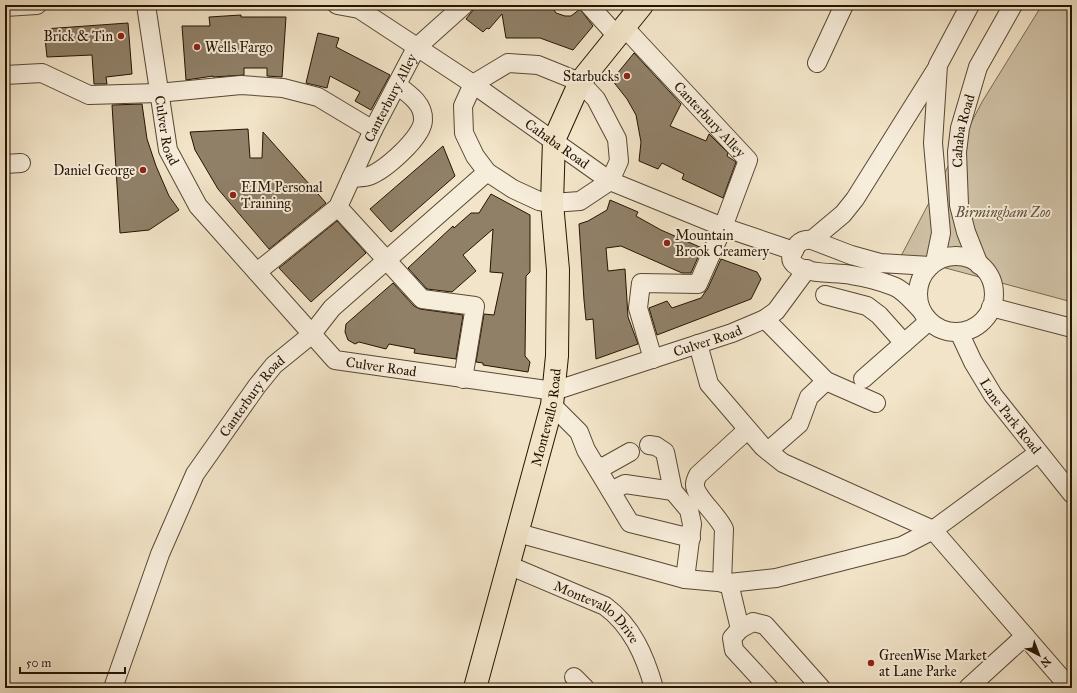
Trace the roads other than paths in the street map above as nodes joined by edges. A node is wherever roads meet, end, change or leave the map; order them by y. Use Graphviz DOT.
graph roads {
  1 [pos="36,5"];
  2 [pos="146,5"];
  3 [pos="337,5"];
  4 [pos="464,5"];
  5 [pos="589,5"];
  6 [pos="642,5"];
  7 [pos="844,5"];
  8 [pos="970,5"];
  9 [pos="1013,5"];
  10 [pos="5,7"];
  11 [pos="360,7"];
  12 [pos="620,31"];
  13 [pos="416,48"];
  14 [pos="817,63"];
  15 [pos="938,65"];
  16 [pos="5,75"];
  17 [pos="580,82"];
  18 [pos="473,84"];
  19 [pos="397,85"];
  20 [pos="158,93"];
  21 [pos="373,130"];
  22 [pos="554,140"];
  23 [pos="487,172"];
  24 [pos="351,178"];
  25 [pos="610,181"];
  26 [pos="552,203"];
  27 [pos="338,206"];
  28 [pos="723,227"];
  29 [pos="812,240"];
  30 [pos="794,251"];
  31 [pos="387,260"];
  32 [pos="933,264"];
  33 [pos="979,265"];
  34 [pos="807,269"];
  35 [pos="257,272"];
  36 [pos="825,295"];
  37 [pos="991,307"];
  38 [pos="925,316"];
  39 [pos="765,319"];
  40 [pos="1072,328"];
  41 [pos="959,332"];
  42 [pos="311,335"];
  43 [pos="904,343"];
  44 [pos="698,344"];
  45 [pos="653,359"];
  46 [pos="463,379"];
  47 [pos="863,379"];
  48 [pos="826,381"];
  49 [pos="553,398"];
  50 [pos="876,403"];
  51 [pos="747,430"];
  52 [pos="649,445"];
  53 [pos="630,452"];
  54 [pos="768,452"];
  55 [pos="1038,453"];
  56 [pos="597,468"];
  57 [pos="611,491"];
  58 [pos="673,491"];
  59 [pos="1072,494"];
  60 [pos="932,530"];
  61 [pos="518,533"];
  62 [pos="691,538"];
  63 [pos="508,565"];
  64 [pos="685,579"];
  65 [pos="726,583"];
  66 [pos="740,629"];
  67 [pos="1025,636"];
  68 [pos="113,688"];
  69 [pos="475,688"];
  70 [pos="654,688"];
  71 [pos="769,688"];
  72 [pos="821,688"];
  73 [pos="968,688"];
  74 [pos="1070,688"];
  1 -- 10 [label="street"];
  2 -- 20 [label="street, Culver Road"];
  3 -- 11 [label="street, Cahaba Road"];
  4 -- 13 [label="street, Canterbury Alley"];
  5 -- 12 [label="street, Canterbury Alley"];
  6 -- 12 [label="main road"];
  7 -- 14 [label="street"];
  8 -- 15 [label="street, Cahaba Road"];
  9 -- 33 [label="street, Cahaba Road"];
  11 -- 13 [label="street, Cahaba Road"];
  12 -- 17 [label="main road"];
  12 -- 28 [label="street, Canterbury Alley"];
  13 -- 18 [label="street, Cahaba Road"];
  13 -- 19 [label="street, Canterbury Alley"];
  15 -- 29 [label="street, Cahaba Road"];
  15 -- 32 [label="street, Cahaba Road"];
  16 -- 20 [label="street"];
  17 -- 18 [label="street"];
  17 -- 22 [label="main road"];
  17 -- 25 [label="street"];
  18 -- 22 [label="street, Cahaba Road"];
  18 -- 23 [label="street"];
  19 -- 21 [label="street, Canterbury Alley"];
  19 -- 24 [label="street"];
  20 -- 21 [label="street"];
  20 -- 35 [label="street, Culver Road"];
  21 -- 24 [label="street, Canterbury Alley"];
  22 -- 25 [label="street, Cahaba Road"];
  22 -- 26 [label="main road, Montevallo Road"];
  23 -- 26 [label="street"];
  23 -- 31 [label="street, Canterbury Road"];
  24 -- 27 [label="street, Canterbury Alley"];
  25 -- 26 [label="street"];
  25 -- 28 [label="street, Cahaba Road"];
  26 -- 49 [label="main road, Montevallo Road"];
  27 -- 31 [label="street"];
  27 -- 35 [label="street"];
  28 -- 30 [label="street, Cahaba Road"];
  28 -- 45 [label="street"];
  29 -- 30 [label="street, Cahaba Road"];
  29 -- 32 [label="street, Cahaba Road"];
  30 -- 34 [label="street"];
  31 -- 42 [label="street, Canterbury Road"];
  31 -- 46 [label="street"];
  32 -- 33 [label="street, Cahaba Road"];
  32 -- 38 [label="street, Cahaba Road"];
  33 -- 37 [label="street, Cahaba Road"];
  34 -- 38 [label="street"];
  34 -- 39 [label="street, Culver Road"];
  35 -- 42 [label="street, Culver Road"];
  36 -- 43 [label="street"];
  37 -- 40 [label="street"];
  37 -- 41 [label="street"];
  38 -- 41 [label="street"];
  38 -- 43 [label="street"];
  39 -- 44 [label="street, Culver Road"];
  39 -- 48 [label="street"];
  41 -- 55 [label="street, Lane Park Road"];
  42 -- 46 [label="street, Culver Road"];
  42 -- 68 [label="street, Canterbury Road"];
  43 -- 47 [label="street"];
  44 -- 45 [label="street, Culver Road"];
  44 -- 51 [label="street"];
  45 -- 49 [label="street, Culver Road"];
  46 -- 49 [label="street, Culver Road"];
  48 -- 50 [label="street"];
  48 -- 54 [label="street"];
  49 -- 56 [label="street"];
  49 -- 61 [label="main road, Montevallo Road"];
  51 -- 54 [label="street"];
  51 -- 65 [label="street"];
  52 -- 58 [label="street"];
  53 -- 56 [label="street"];
  54 -- 60 [label="street"];
  55 -- 59 [label="street, Lane Park Road"];
  55 -- 60 [label="street"];
  56 -- 57 [label="street"];
  57 -- 58 [label="street"];
  57 -- 62 [label="street"];
  58 -- 62 [label="street"];
  60 -- 65 [label="street"];
  60 -- 67 [label="street"];
  61 -- 63 [label="main road, Montevallo Road"];
  61 -- 64 [label="street"];
  62 -- 64 [label="street"];
  63 -- 69 [label="main road, Montevallo Road"];
  63 -- 70 [label="street, Montevallo Drive"];
  64 -- 65 [label="street"];
  65 -- 66 [label="street"];
  66 -- 71 [label="street"];
  66 -- 72 [label="street"];
  67 -- 73 [label="street"];
  67 -- 74 [label="street"];
}
